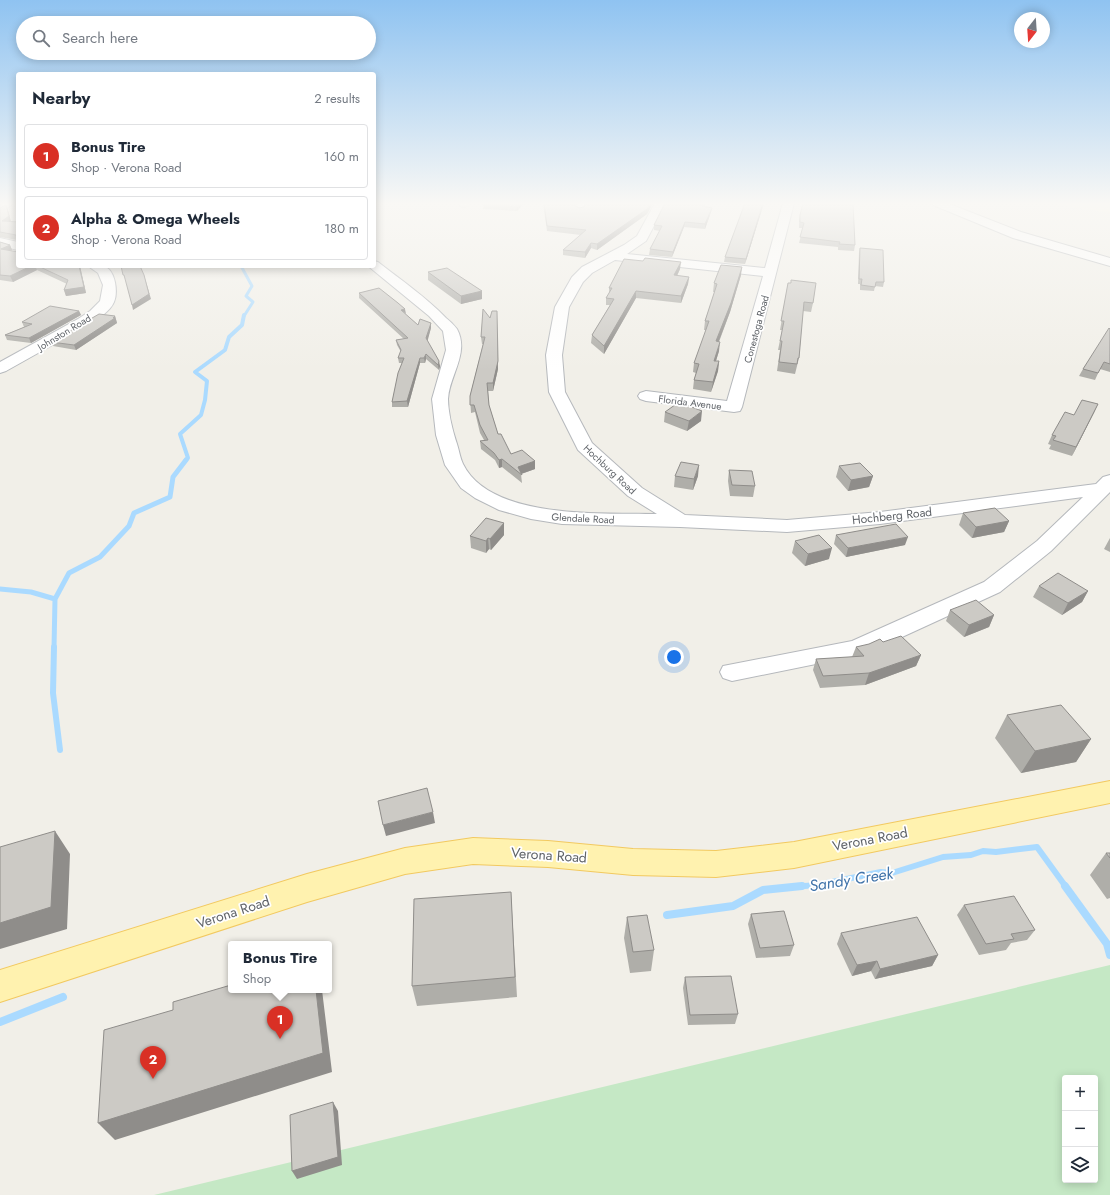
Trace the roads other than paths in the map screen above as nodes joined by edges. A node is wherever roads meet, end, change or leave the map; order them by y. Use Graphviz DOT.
graph roads {
  1 [pos="609,259"];
  2 [pos="641,259"];
  3 [pos="774,259"];
  4 [pos="1099,259"];
  5 [pos="1110,262"];
  6 [pos="98,268"];
  7 [pos="376,268"];
  8 [pos="771,272"];
  9 [pos="0,368"];
  10 [pos="646,396"];
  11 [pos="734,407"];
  12 [pos="1106,485"];
  13 [pos="680,521"];
  14 [pos="732,672"];
  15 [pos="1110,792"];
  16 [pos="0,986"];
  1 -- 13 [label="street, Hochburg Road"];
  2 -- 8 [label="street"];
  3 -- 8 [label="street, Conestoga Road"];
  4 -- 5 [label="street"];
  6 -- 9 [label="street, Johnston Road"];
  7 -- 13 [label="street, Glendale Road"];
  8 -- 11 [label="street, Conestoga Road"];
  10 -- 11 [label="street, Florida Avenue"];
  12 -- 13 [label="street, Hochberg Road"];
  12 -- 14 [label="street, Hochberg Road"];
  15 -- 16 [label="main road, Verona Road"];
}
